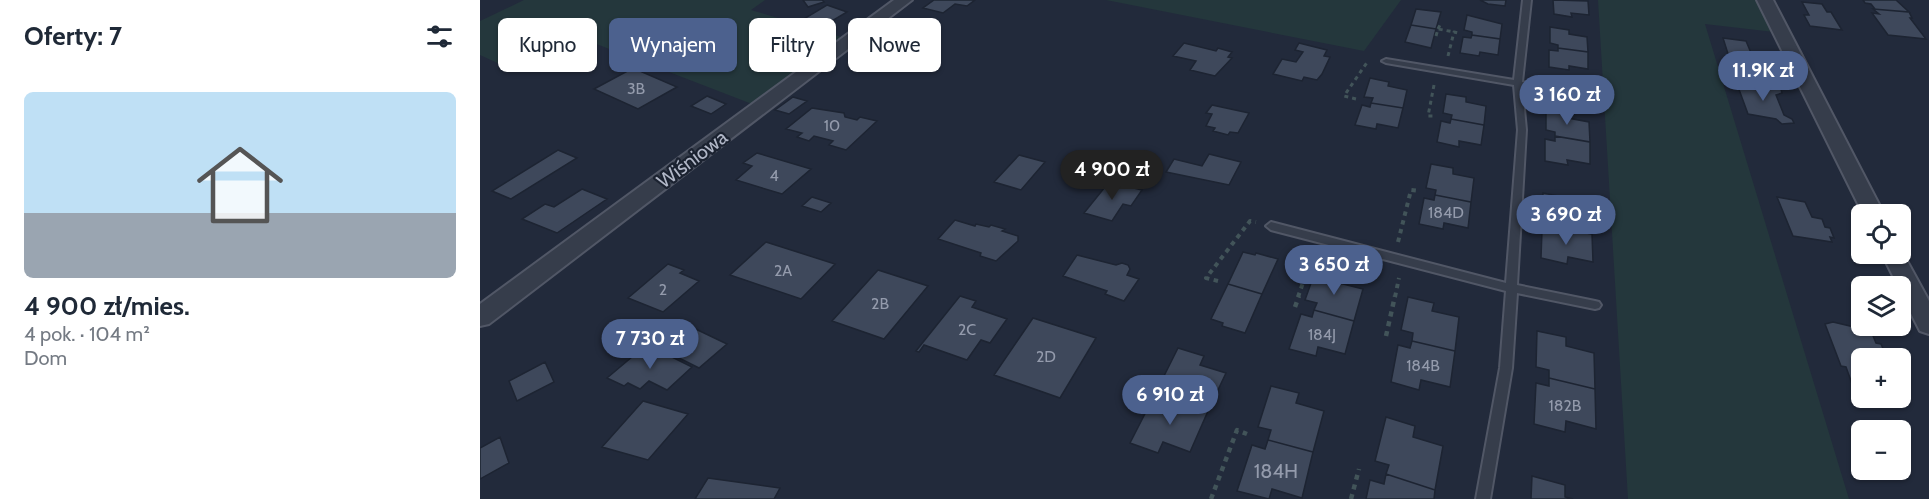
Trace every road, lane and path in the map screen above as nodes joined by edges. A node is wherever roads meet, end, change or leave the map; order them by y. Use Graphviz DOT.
graph roads {
  1 [pos="904,0"];
  2 [pos="1527,0"];
  3 [pos="1765,0"];
  4 [pos="1441,23"];
  5 [pos="1438,29"];
  6 [pos="1436,36"];
  7 [pos="1386,61"];
  8 [pos="1440,71"];
  9 [pos="1518,84"];
  10 [pos="1596,97"];
  11 [pos="1356,99"];
  12 [pos="1435,116"];
  13 [pos="1419,191"];
  14 [pos="1869,204"];
  15 [pos="1271,226"];
  16 [pos="1319,238"];
  17 [pos="1399,258"];
  18 [pos="1898,264"];
  19 [pos="1218,281"];
  20 [pos="1511,288"];
  21 [pos="1595,305"];
  22 [pos="1295,307"];
  23 [pos="480,317"];
  24 [pos="1929,324"];
  25 [pos="1386,336"];
  26 [pos="1247,434"];
  27 [pos="1359,468"];
  28 [pos="1211,499"];
  29 [pos="1351,499"];
  30 [pos="1483,499"];
  1 -- 23 [label="street, Wiśniowa"];
  2 -- 9 [label="lane"];
  3 -- 14 [label="street"];
  4 -- 5 [label="path"];
  5 -- 6 [label="path"];
  5 -- 8 [label="path"];
  7 -- 8 [label="lane"];
  7 -- 11 [label="path"];
  8 -- 9 [label="lane"];
  8 -- 12 [label="path"];
  9 -- 10 [label="lane"];
  9 -- 20 [label="lane"];
  13 -- 17 [label="path"];
  15 -- 16 [label="lane"];
  15 -- 19 [label="path"];
  16 -- 17 [label="lane"];
  16 -- 22 [label="path"];
  17 -- 20 [label="lane"];
  17 -- 25 [label="path"];
  18 -- 24 [label="street"];
  20 -- 21 [label="lane"];
  20 -- 30 [label="lane"];
  26 -- 28 [label="path"];
  27 -- 29 [label="path"];
}
